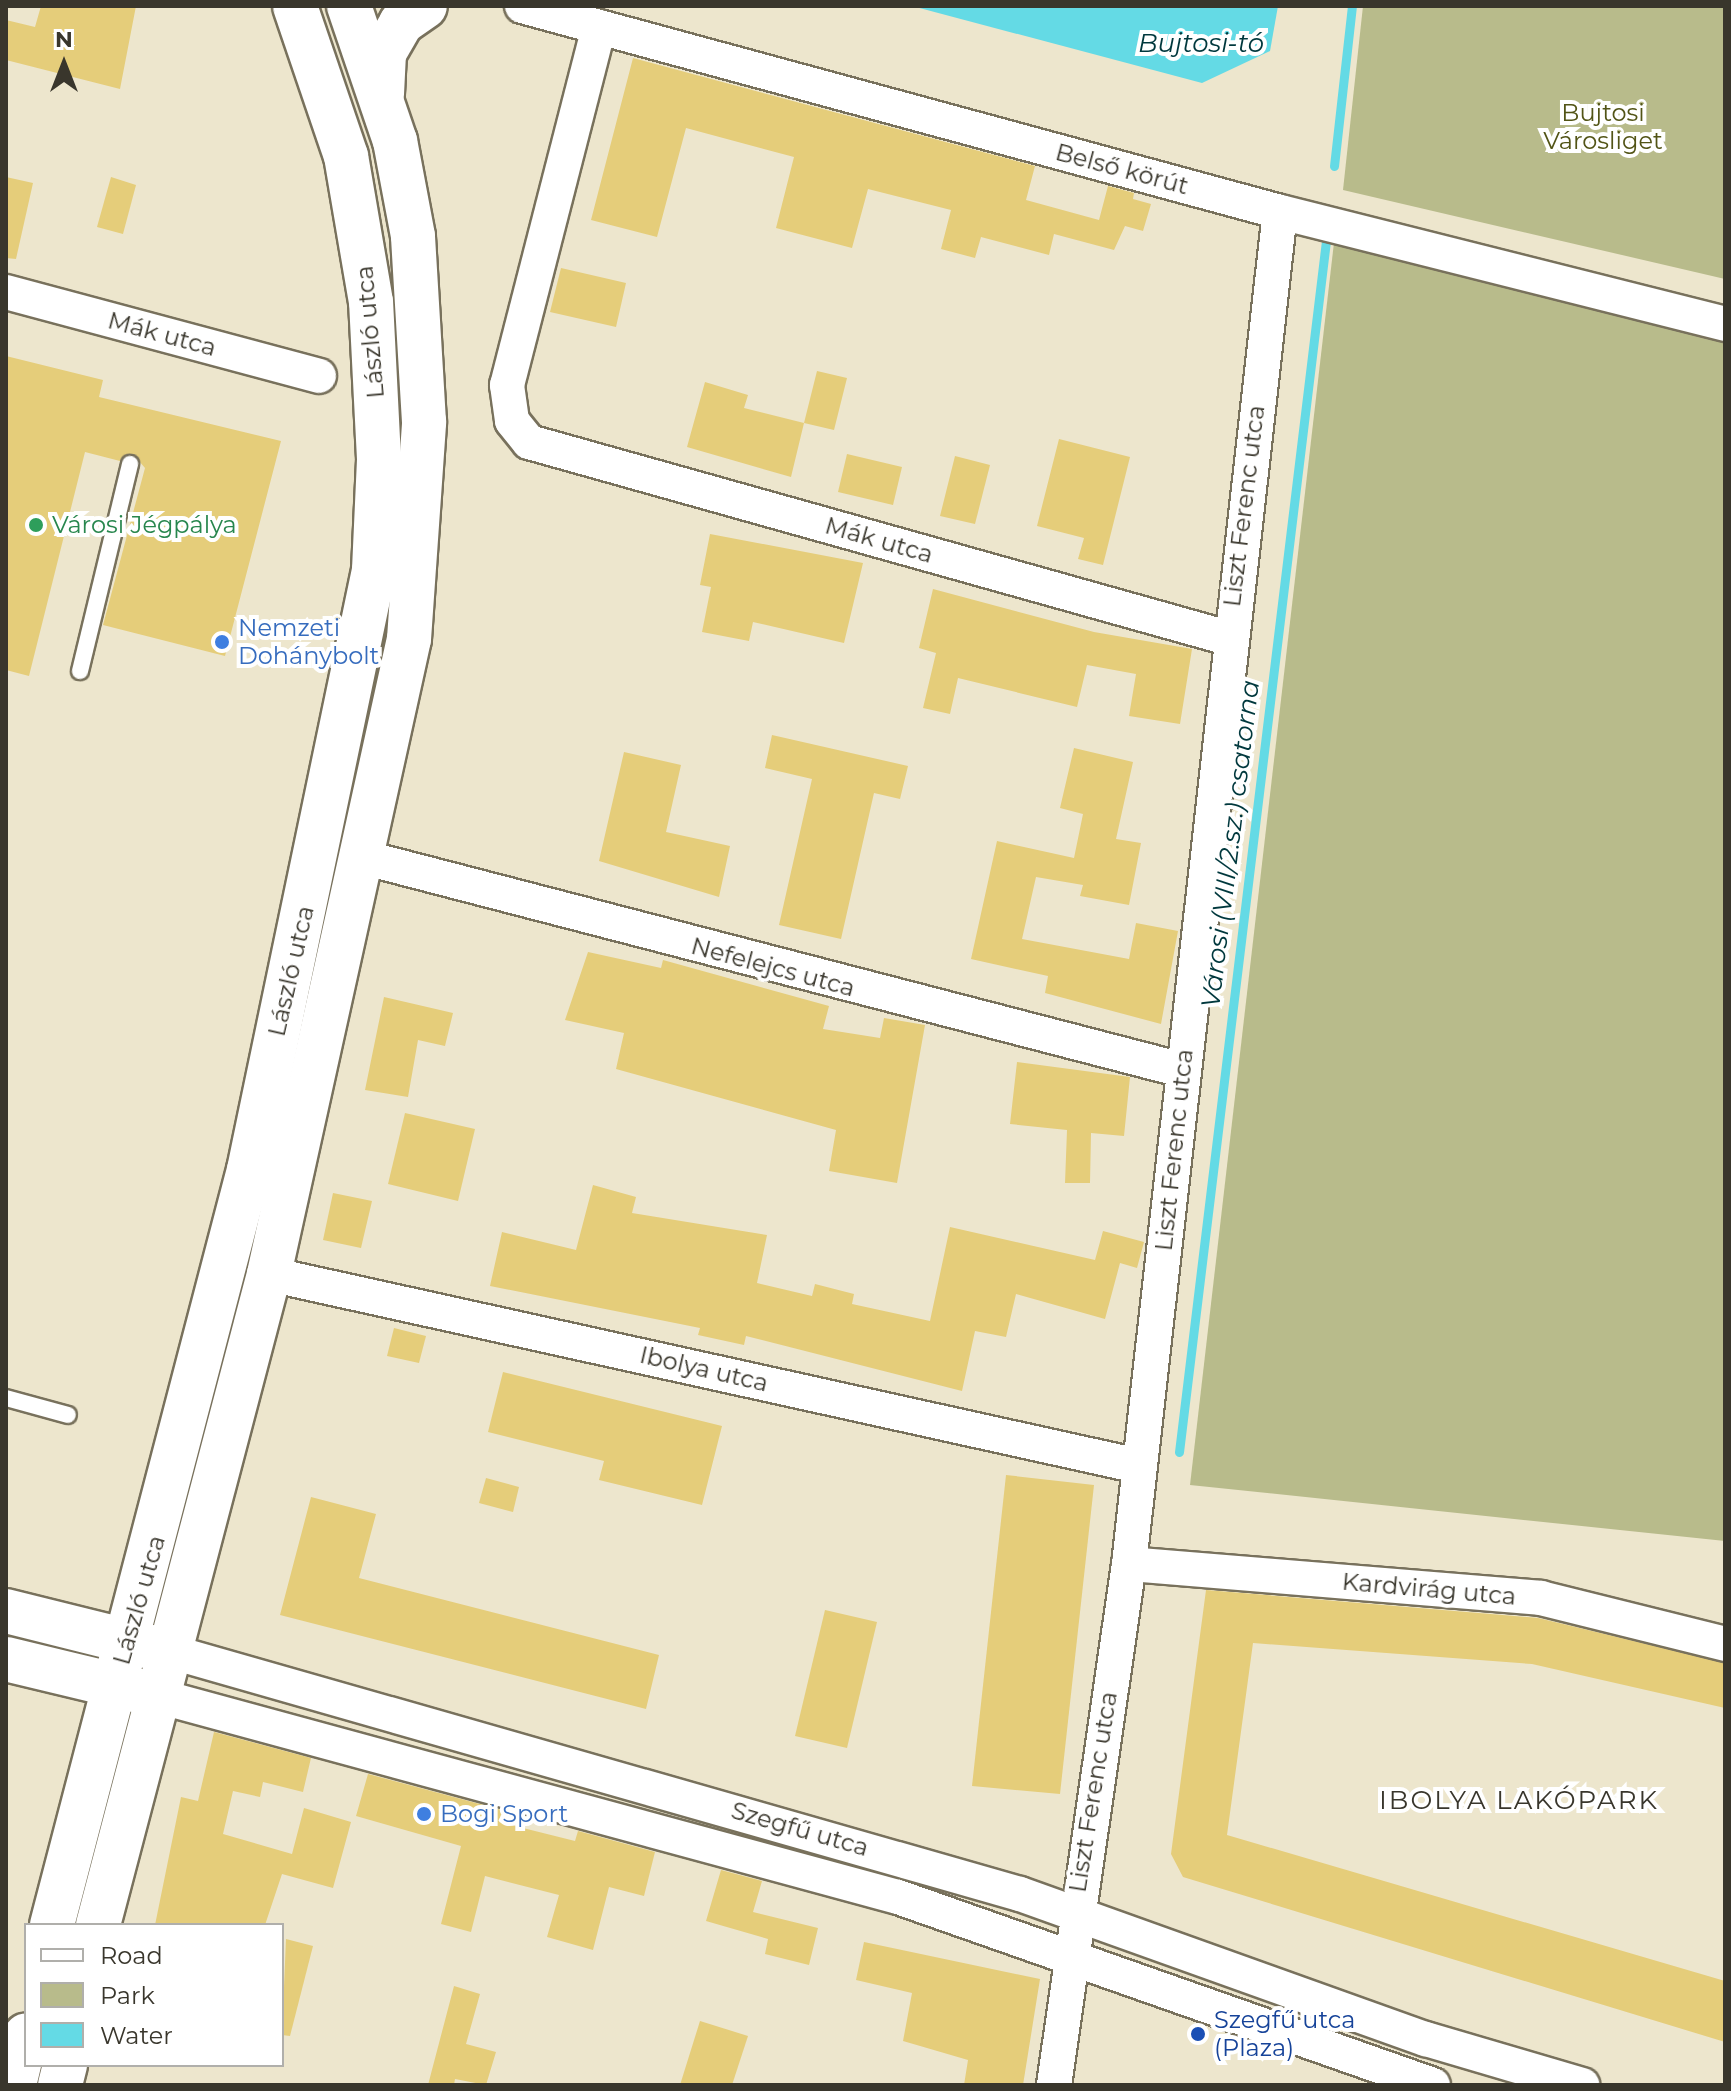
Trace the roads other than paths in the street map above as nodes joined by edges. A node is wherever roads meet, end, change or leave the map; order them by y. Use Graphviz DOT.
graph roads {
  1 [pos="295,6"];
  2 [pos="349,6"];
  3 [pos="425,6"];
  4 [pos="522,6"];
  5 [pos="599,27"];
  6 [pos="382,96"];
  7 [pos="1280,212"];
  8 [pos="6,292"];
  9 [pos="1725,324"];
  10 [pos="319,376"];
  11 [pos="130,464"];
  12 [pos="1228,638"];
  13 [pos="80,671"];
  14 [pos="366,858"];
  15 [pos="1182,1070"];
  16 [pos="269,1274"];
  17 [pos="6,1398"];
  18 [pos="68,1415"];
  19 [pos="1139,1466"];
  20 [pos="1129,1564"];
  21 [pos="6,1611"];
  22 [pos="128,1642"];
  23 [pos="1725,1644"];
  24 [pos="172,1652"];
  25 [pos="6,1659"];
  26 [pos="114,1687"];
  27 [pos="158,1696"];
  28 [pos="1074,1911"];
  29 [pos="53,1923"];
  30 [pos="99,1923"];
  31 [pos="1071,1955"];
  32 [pos="24,2043"];
  33 [pos="14,2085"];
  34 [pos="1054,2085"];
  35 [pos="1433,2085"];
  36 [pos="1582,2085"];
  1 -- 22 [label="main road, László utca"];
  2 -- 6 [label="main road, László utca"];
  3 -- 6 [label="main road"];
  4 -- 5 [label="street, Belső körút"];
  5 -- 7 [label="street, Belső körút"];
  5 -- 12 [label="street, Mák utca"];
  6 -- 14 [label="main road, László utca"];
  7 -- 9 [label="street, Belső körút"];
  7 -- 12 [label="street, Liszt Ferenc utca"];
  8 -- 10 [label="street, Mák utca"];
  11 -- 13 [label="lane"];
  12 -- 15 [label="street, Liszt Ferenc utca"];
  14 -- 15 [label="street, Nefelejcs utca"];
  14 -- 16 [label="main road, László utca"];
  15 -- 19 [label="street, Liszt Ferenc utca"];
  16 -- 19 [label="street, Ibolya utca"];
  16 -- 24 [label="main road, László utca"];
  17 -- 18 [label="lane"];
  19 -- 20 [label="street, Liszt Ferenc utca"];
  20 -- 23 [label="street, Kardvirág utca"];
  20 -- 28 [label="street, Liszt Ferenc utca"];
  21 -- 22 [label="main road, Szegfű utca"];
  22 -- 24 [label="main road, Szegfű utca"];
  22 -- 26 [label="main road, László utca"];
  24 -- 27 [label="main road, László utca"];
  24 -- 28 [label="street, Szegfű utca"];
  25 -- 26 [label="main road, Szegfű utca"];
  26 -- 27 [label="main road, Szegfű utca"];
  26 -- 29 [label="main road, László utca"];
  27 -- 30 [label="main road, László utca"];
  27 -- 31 [label="street, Szegfű utca"];
  28 -- 31 [label="street, Liszt Ferenc utca"];
  28 -- 36 [label="street, Szegfű utca"];
  31 -- 34 [label="street, Liszt Ferenc utca"];
  31 -- 35 [label="street, Szegfű utca"];
  32 -- 33 [label="main road"];
}
